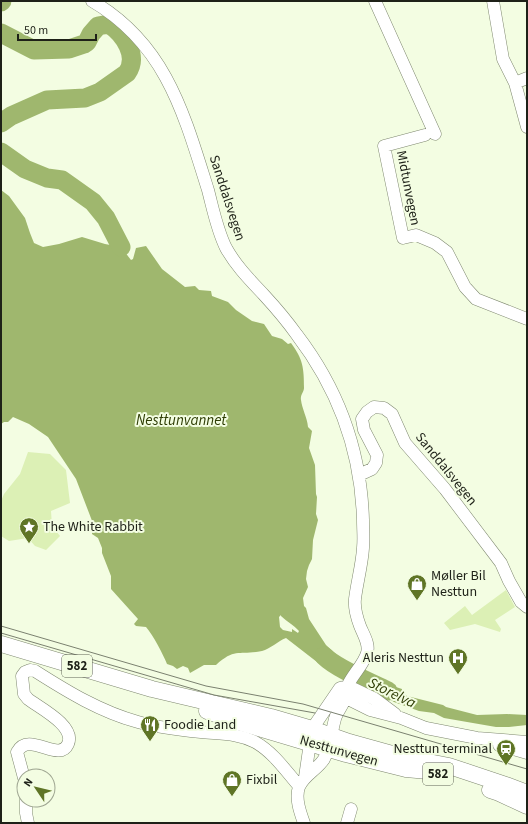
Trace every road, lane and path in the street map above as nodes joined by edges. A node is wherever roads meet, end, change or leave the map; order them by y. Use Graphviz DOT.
graph roads {
  1 [pos="92,1"];
  2 [pos="375,1"];
  3 [pos="493,1"];
  4 [pos="527,78"];
  5 [pos="515,83"];
  6 [pos="527,127"];
  7 [pos="527,319"];
  8 [pos="360,474"];
  9 [pos="527,607"];
  10 [pos="1,644"];
  11 [pos="348,689"];
  12 [pos="311,736"];
  13 [pos="477,738"];
  14 [pos="331,742"];
  15 [pos="527,742"];
  16 [pos="527,753"];
  17 [pos="21,768"];
  18 [pos="302,782"];
  19 [pos="527,793"];
  20 [pos="527,806"];
  21 [pos="26,808"];
  22 [pos="350,810"];
  23 [pos="28,823"];
  24 [pos="304,823"];
  25 [pos="347,823"];
  1 -- 8 [label="street, Sanddalsvegen"];
  2 -- 7 [label="street, Midtunvegen"];
  3 -- 5 [label="street"];
  4 -- 5 [label="street"];
  5 -- 6 [label="street"];
  8 -- 9 [label="street, Sanddalsvegen"];
  8 -- 11 [label="street, Sanddalsvegen"];
  10 -- 12 [label="main road, Nesttunvegen / 582"];
  11 -- 12 [label="street, Sanddalsvegen"];
  11 -- 13 [label="street"];
  11 -- 14 [label="street, Sanddalsvegen"];
  12 -- 14 [label="main road, Nesttunvegen / 582"];
  12 -- 18 [label="street"];
  13 -- 15 [label="street"];
  13 -- 16 [label="street"];
  14 -- 18 [label="street, Sanddalsvegen"];
  14 -- 19 [label="main road, Nesttunvegen / 582"];
  14 -- 20 [label="main road, Nesttunvegen / 582"];
  17 -- 18 [label="street"];
  18 -- 24 [label="street"];
  21 -- 23 [label="street"];
  22 -- 25 [label="street"];
}
